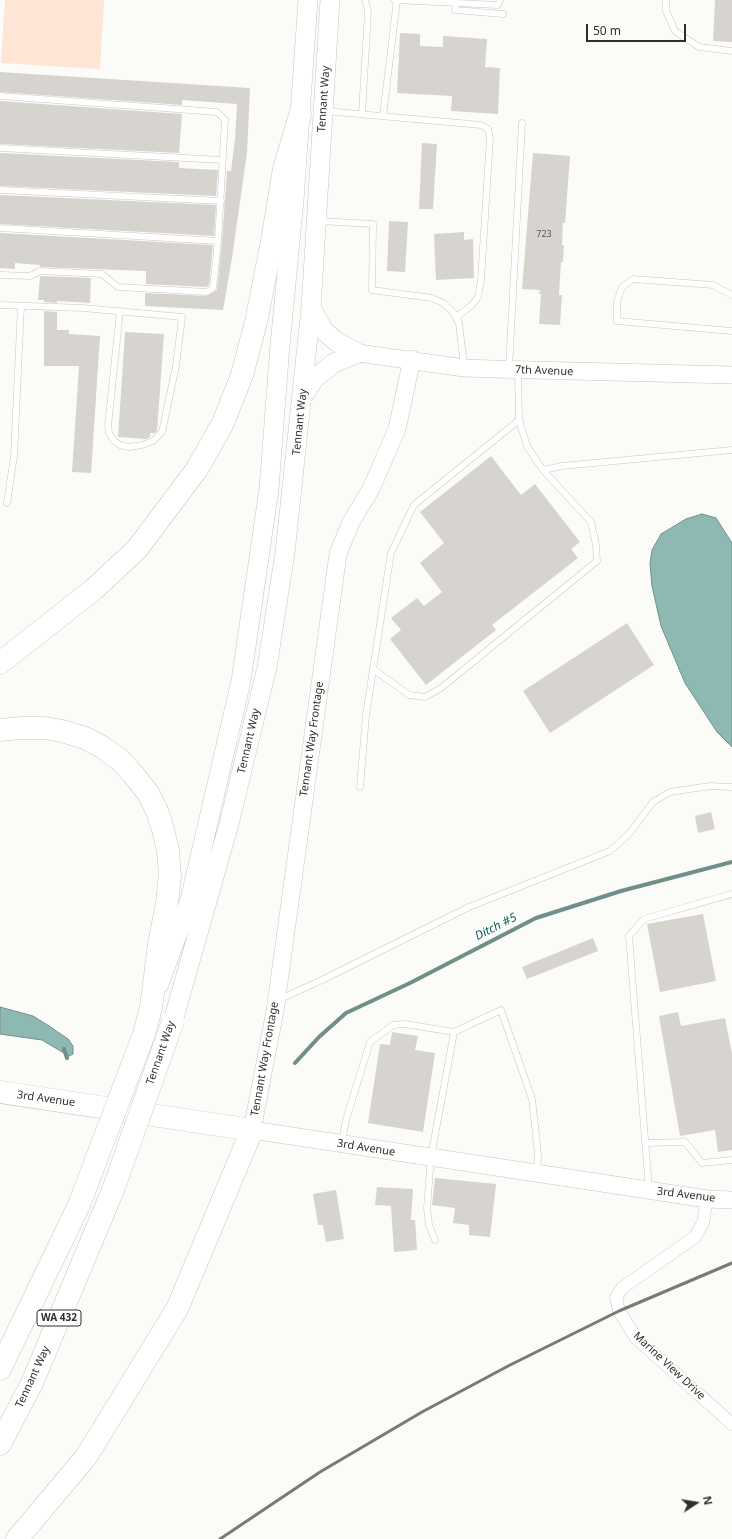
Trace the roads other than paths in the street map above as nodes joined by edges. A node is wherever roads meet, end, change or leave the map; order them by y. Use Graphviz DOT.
graph roads {
  1 [pos="308,0"];
  2 [pos="330,0"];
  3 [pos="365,0"];
  4 [pos="396,0"];
  5 [pos="500,0"];
  6 [pos="666,0"];
  7 [pos="456,2"];
  8 [pos="503,14"];
  9 [pos="732,51"];
  10 [pos="0,96"];
  11 [pos="323,111"];
  12 [pos="362,114"];
  13 [pos="300,115"];
  14 [pos="383,116"];
  15 [pos="522,123"];
  16 [pos="0,148"];
  17 [pos="222,160"];
  18 [pos="0,190"];
  19 [pos="220,201"];
  20 [pos="317,221"];
  21 [pos="0,228"];
  22 [pos="218,241"];
  23 [pos="0,275"];
  24 [pos="732,295"];
  25 [pos="0,305"];
  26 [pos="21,306"];
  27 [pos="311,308"];
  28 [pos="120,311"];
  29 [pos="456,317"];
  30 [pos="732,331"];
  31 [pos="358,353"];
  32 [pos="412,359"];
  33 [pos="464,368"];
  34 [pos="514,370"];
  35 [pos="732,376"];
  36 [pos="303,396"];
  37 [pos="519,420"];
  38 [pos="732,450"];
  39 [pos="543,470"];
  40 [pos="7,503"];
  41 [pos="0,663"];
  42 [pos="373,668"];
  43 [pos="0,730"];
  44 [pos="360,787"];
  45 [pos="732,787"];
  46 [pos="732,894"];
  47 [pos="276,1001"];
  48 [pos="151,1008"];
  49 [pos="173,1021"];
  50 [pos="454,1032"];
  51 [pos="0,1092"];
  52 [pos="252,1130"];
  53 [pos="645,1143"];
  54 [pos="342,1144"];
  55 [pos="430,1157"];
  56 [pos="732,1160"];
  57 [pos="537,1173"];
  58 [pos="649,1190"];
  59 [pos="707,1199"];
  60 [pos="732,1200"];
  61 [pos="435,1240"];
  62 [pos="0,1369"];
  63 [pos="732,1424"];
  64 [pos="0,1444"];
  65 [pos="17,1539"];
  1 -- 13 [label="main road, Tennant Way"];
  2 -- 11 [label="main road, Tennant Way"];
  3 -- 12 [label="lane"];
  4 -- 7 [label="lane"];
  4 -- 14 [label="lane"];
  5 -- 7 [label="lane"];
  6 -- 9 [label="lane"];
  7 -- 8 [label="lane"];
  10 -- 17 [label="lane"];
  11 -- 12 [label="lane"];
  11 -- 20 [label="main road, Tennant Way"];
  12 -- 14 [label="lane"];
  13 -- 41 [label="highway"];
  13 -- 48 [label="main road, Tennant Way"];
  14 -- 29 [label="lane"];
  15 -- 34 [label="lane"];
  16 -- 17 [label="lane"];
  17 -- 19 [label="lane"];
  18 -- 19 [label="lane"];
  19 -- 22 [label="lane"];
  20 -- 27 [label="main road, Tennant Way"];
  20 -- 29 [label="lane"];
  21 -- 22 [label="lane"];
  22 -- 23 [label="lane"];
  24 -- 30 [label="lane"];
  25 -- 26 [label="lane"];
  26 -- 28 [label="lane"];
  26 -- 40 [label="lane"];
  27 -- 31 [label="main road"];
  27 -- 36 [label="main road, Tennant Way"];
  28 -- 28 [label="lane"];
  29 -- 33 [label="lane"];
  31 -- 32 [label="main road, 7th Avenue"];
  31 -- 36 [label="main road"];
  32 -- 33 [label="main road, 7th Avenue"];
  32 -- 47 [label="main road, Tennant Way Frontage"];
  33 -- 34 [label="main road, 7th Avenue"];
  34 -- 35 [label="main road, 7th Avenue"];
  34 -- 37 [label="lane"];
  36 -- 49 [label="main road, Tennant Way"];
  37 -- 39 [label="lane"];
  37 -- 42 [label="lane"];
  38 -- 39 [label="lane"];
  39 -- 42 [label="lane"];
  42 -- 44 [label="lane"];
  43 -- 48 [label="highway"];
  45 -- 47 [label="lane"];
  46 -- 53 [label="lane"];
  47 -- 52 [label="main road, Tennant Way Frontage"];
  48 -- 62 [label="highway, Tennant Way / WA 432, bridge"];
  49 -- 64 [label="highway, Tennant Way / WA 432, bridge"];
  50 -- 54 [label="lane"];
  50 -- 55 [label="lane"];
  50 -- 57 [label="lane"];
  51 -- 52 [label="highway, 3rd Avenue"];
  52 -- 54 [label="main road, 3rd Avenue"];
  52 -- 65 [label="highway"];
  53 -- 56 [label="lane"];
  53 -- 58 [label="lane"];
  54 -- 55 [label="main road, 3rd Avenue"];
  55 -- 57 [label="main road, 3rd Avenue"];
  55 -- 61 [label="lane"];
  57 -- 58 [label="main road, 3rd Avenue"];
  58 -- 59 [label="main road, 3rd Avenue"];
  59 -- 60 [label="main road, 3rd Avenue"];
  59 -- 63 [label="street, Marine View Drive"];
}
